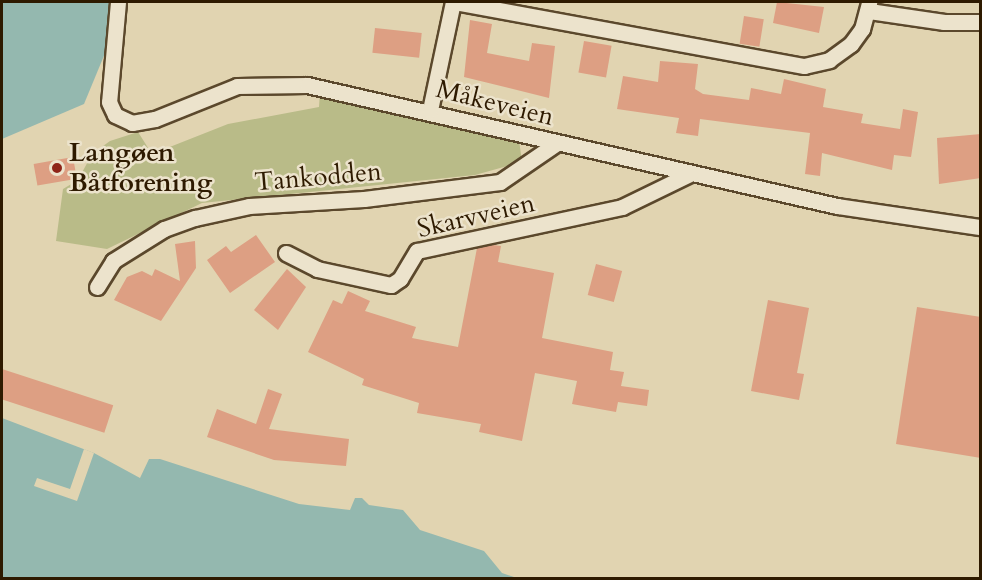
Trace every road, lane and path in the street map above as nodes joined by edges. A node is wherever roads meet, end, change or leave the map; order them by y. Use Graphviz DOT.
graph roads {
  1 [pos="118,2"];
  2 [pos="454,2"];
  3 [pos="869,6"];
  4 [pos="981,22"];
  5 [pos="430,110"];
  6 [pos="557,143"];
  7 [pos="690,174"];
  8 [pos="981,227"];
  9 [pos="286,253"];
  10 [pos="97,287"];
  1 -- 5 [label="street, Måkeveien"];
  2 -- 3 [label="street"];
  2 -- 5 [label="street"];
  3 -- 4 [label="street"];
  5 -- 6 [label="street, Måkeveien"];
  6 -- 7 [label="street, Måkeveien"];
  6 -- 10 [label="street, Tankodden"];
  7 -- 8 [label="street, Måkeveien"];
  7 -- 9 [label="street, Skarvveien"];
}
